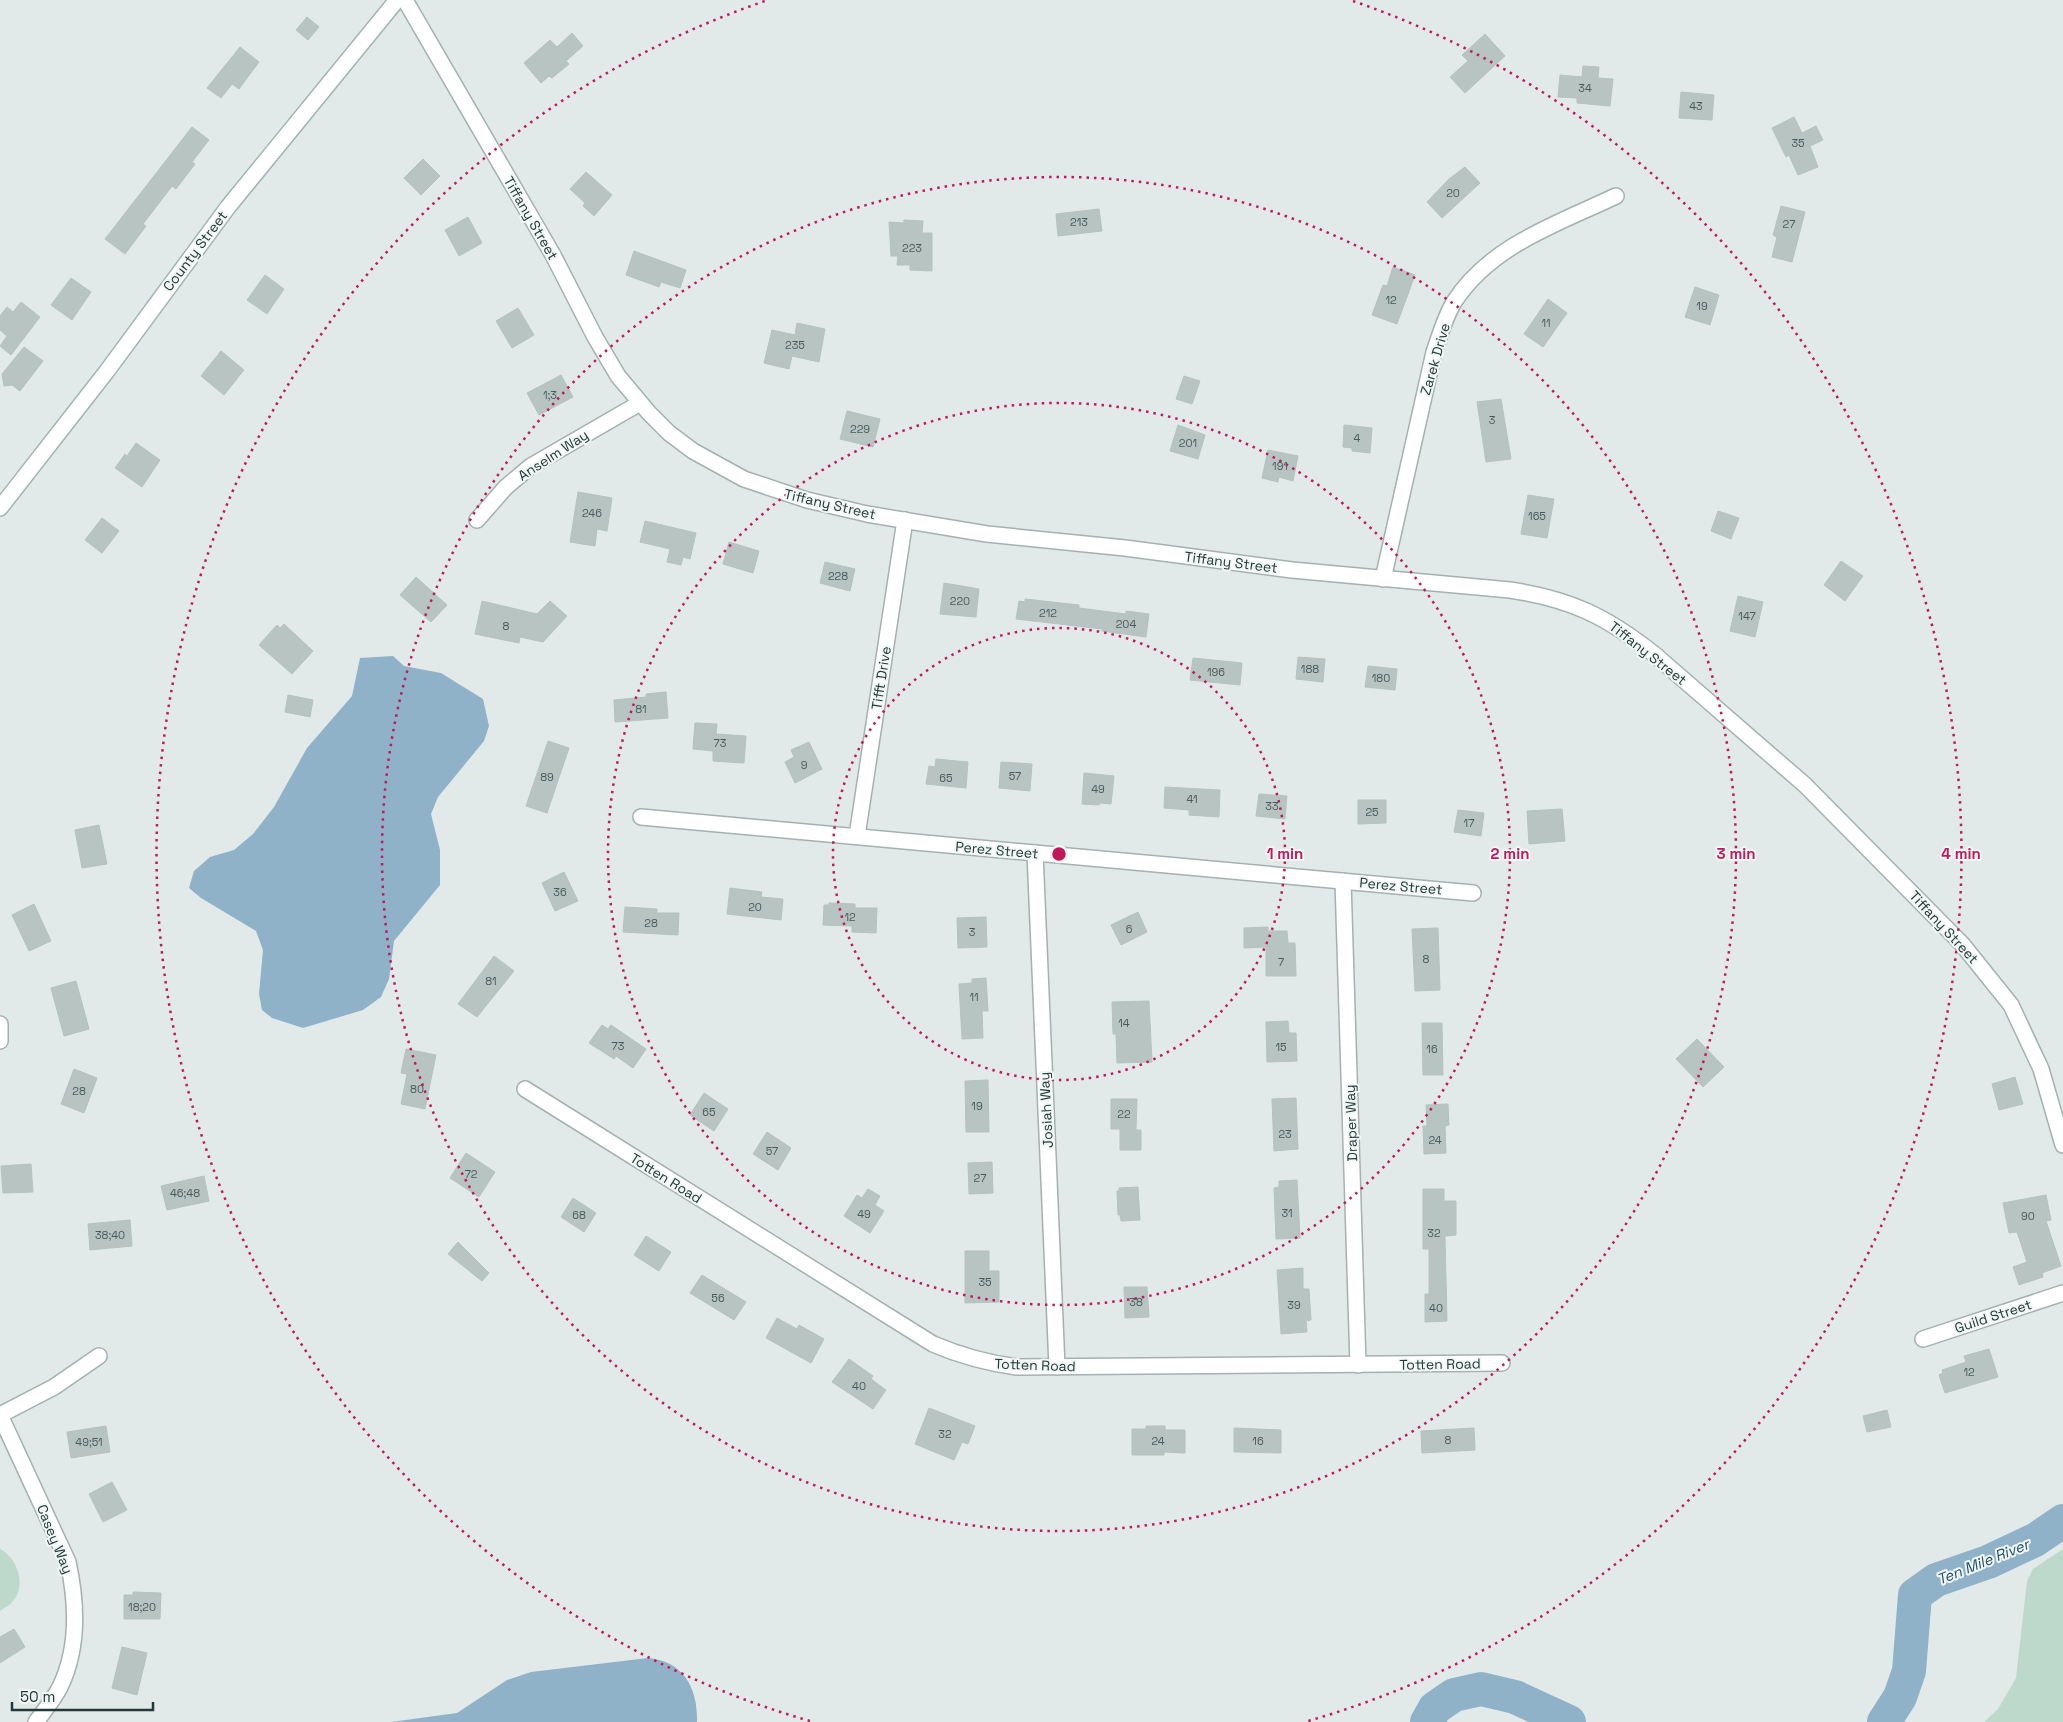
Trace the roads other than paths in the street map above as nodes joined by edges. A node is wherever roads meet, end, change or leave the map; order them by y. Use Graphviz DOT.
graph roads {
  1 [pos="397,0"];
  2 [pos="405,0"];
  3 [pos="1616,196"];
  4 [pos="640,403"];
  5 [pos="0,508"];
  6 [pos="476,520"];
  7 [pos="905,520"];
  8 [pos="1384,579"];
  9 [pos="641,817"];
  10 [pos="857,836"];
  11 [pos="1035,853"];
  12 [pos="1344,881"];
  13 [pos="1473,893"];
  14 [pos="0,1024"];
  15 [pos="0,1041"];
  16 [pos="525,1090"];
  17 [pos="2063,1145"];
  18 [pos="2063,1292"];
  19 [pos="1923,1338"];
  20 [pos="99,1356"];
  21 [pos="1502,1363"];
  22 [pos="1358,1364"];
  23 [pos="1057,1367"];
  24 [pos="0,1415"];
  25 [pos="36,1722"];
  1 -- 5 [label="street, County Street"];
  2 -- 4 [label="street, Tiffany Street"];
  3 -- 8 [label="street, Zarek Drive"];
  4 -- 6 [label="street, Anselm Way"];
  4 -- 7 [label="street, Tiffany Street"];
  7 -- 8 [label="street, Tiffany Street"];
  7 -- 10 [label="street, Tifft Drive"];
  8 -- 17 [label="street, Tiffany Street"];
  9 -- 10 [label="street, Perez Street"];
  10 -- 11 [label="street, Perez Street"];
  11 -- 12 [label="street, Perez Street"];
  11 -- 23 [label="street, Josiah Way"];
  12 -- 13 [label="street, Perez Street"];
  12 -- 22 [label="street, Draper Way"];
  14 -- 15 [label="street"];
  16 -- 23 [label="street, Totten Road"];
  18 -- 19 [label="street, Guild Street"];
  20 -- 24 [label="street"];
  21 -- 22 [label="street, Totten Road"];
  22 -- 23 [label="street, Totten Road"];
  24 -- 25 [label="street, Casey Way"];
}
